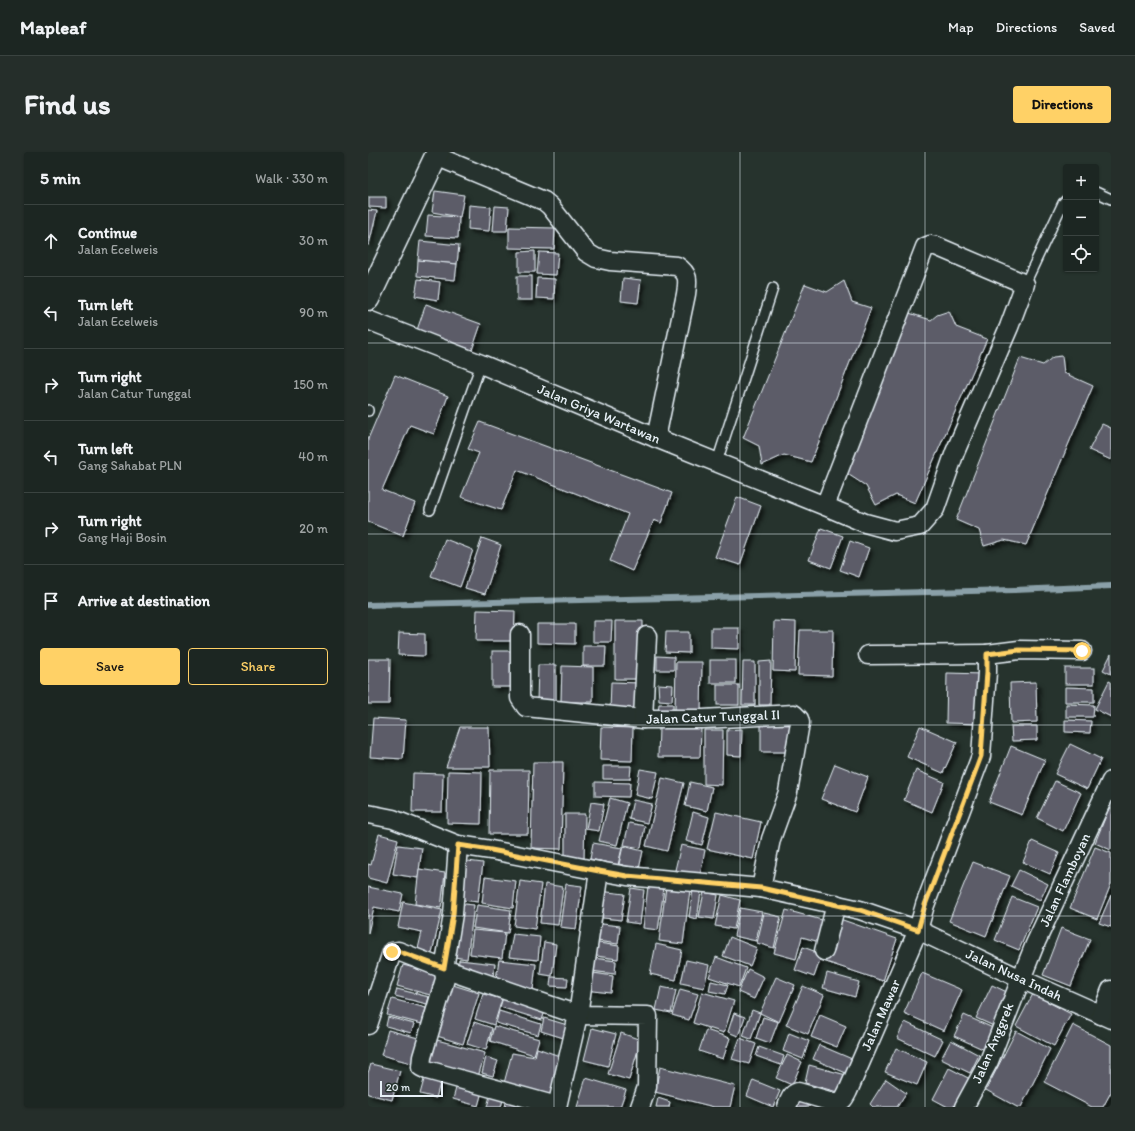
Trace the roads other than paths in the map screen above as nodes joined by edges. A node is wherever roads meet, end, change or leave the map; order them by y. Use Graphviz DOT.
graph roads {
  1 [pos="434,153"];
  2 [pos="1099,193"];
  3 [pos="1111,199"];
  4 [pos="1063,202"];
  5 [pos="1025,284"];
  6 [pos="773,288"];
  7 [pos="368,299"];
  8 [pos="368,320"];
  9 [pos="481,364"];
  10 [pos="656,438"];
  11 [pos="717,462"];
  12 [pos="825,506"];
  13 [pos="430,510"];
  14 [pos="520,634"];
  15 [pos="647,636"];
  16 [pos="1082,651"];
  17 [pos="987,654"];
  18 [pos="868,655"];
  19 [pos="643,719"];
  20 [pos="1111,781"];
  21 [pos="368,814"];
  22 [pos="458,845"];
  23 [pos="599,871"];
  24 [pos="761,888"];
  25 [pos="836,904"];
  26 [pos="918,930"];
  27 [pos="824,951"];
  28 [pos="444,968"];
  29 [pos="1021,979"];
  30 [pos="1111,990"];
  31 [pos="578,1015"];
  32 [pos="1106,1017"];
  33 [pos="368,1025"];
  34 [pos="557,1107"];
  35 [pos="640,1107"];
  36 [pos="787,1107"];
  37 [pos="964,1107"];
  1 -- 7 [label="street"];
  1 -- 10 [label="street"];
  2 -- 3 [label="lane"];
  4 -- 5 [label="lane"];
  5 -- 12 [label="street, Jalan Griya Wartawan"];
  5 -- 12 [label="street"];
  6 -- 11 [label="lane"];
  8 -- 9 [label="street, Jalan Griya Wartawan"];
  9 -- 10 [label="street, Jalan Griya Wartawan"];
  9 -- 13 [label="lane"];
  10 -- 11 [label="street, Jalan Griya Wartawan"];
  11 -- 12 [label="street, Jalan Griya Wartawan"];
  14 -- 19 [label="street, Jalan Catur Tunggal II"];
  15 -- 19 [label="street"];
  16 -- 17 [label="street"];
  17 -- 18 [label="street"];
  17 -- 26 [label="street, Jalan Mawar"];
  19 -- 24 [label="street, Jalan Catur Tunggal II"];
  20 -- 29 [label="street, Jalan Flamboyan"];
  21 -- 22 [label="street, Jalan Nusa Indah"];
  22 -- 23 [label="street, Jalan Nusa Indah"];
  22 -- 28 [label="street"];
  23 -- 24 [label="street, Jalan Nusa Indah"];
  23 -- 31 [label="street"];
  24 -- 25 [label="street, Jalan Nusa Indah"];
  25 -- 26 [label="street, Jalan Nusa Indah"];
  25 -- 27 [label="street"];
  26 -- 29 [label="street, Jalan Nusa Indah"];
  26 -- 36 [label="street, Jalan Mawar"];
  28 -- 31 [label="street"];
  28 -- 33 [label="street"];
  28 -- 34 [label="street"];
  29 -- 32 [label="street, Jalan Nusa Indah"];
  29 -- 37 [label="street, Jalan Anggrek"];
  30 -- 32 [label="street"];
  31 -- 34 [label="street"];
  31 -- 35 [label="street"];
}
